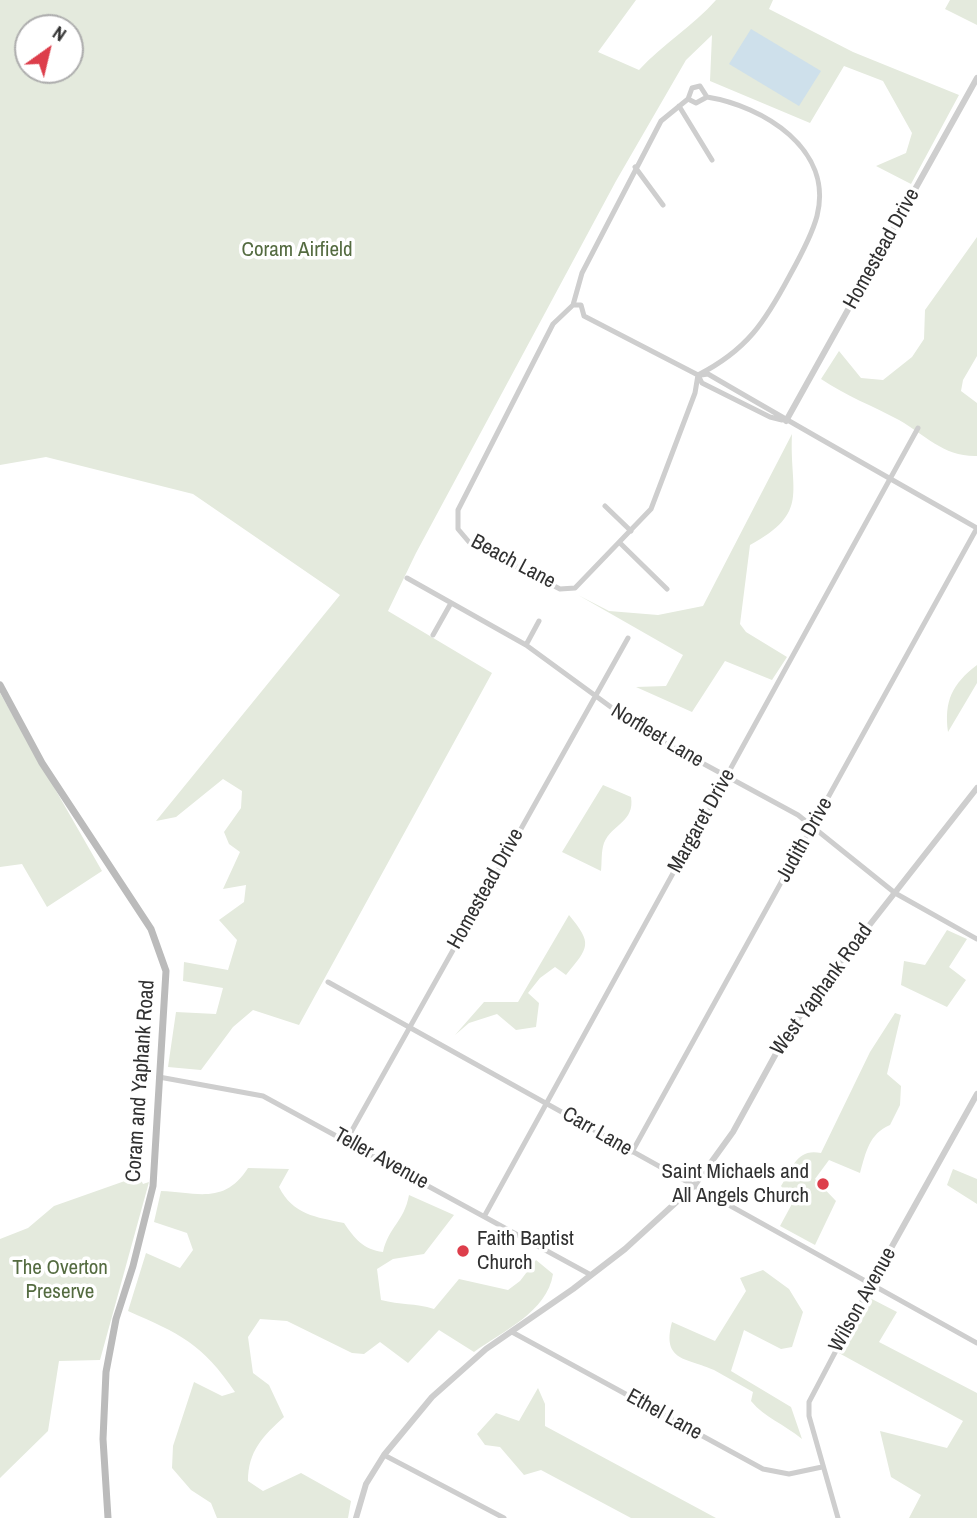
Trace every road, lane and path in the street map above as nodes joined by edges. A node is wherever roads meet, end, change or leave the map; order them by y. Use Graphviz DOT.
graph roads {
  1 [pos="977,78"];
  2 [pos="707,97"];
  3 [pos="688,99"];
  4 [pos="679,106"];
  5 [pos="712,160"];
  6 [pos="635,167"];
  7 [pos="663,205"];
  8 [pos="573,305"];
  9 [pos="698,375"];
  10 [pos="786,421"];
  11 [pos="918,428"];
  12 [pos="891,479"];
  13 [pos="605,506"];
  14 [pos="977,528"];
  15 [pos="631,531"];
  16 [pos="620,543"];
  17 [pos="407,578"];
  18 [pos="667,589"];
  19 [pos="451,603"];
  20 [pos="539,621"];
  21 [pos="433,635"];
  22 [pos="628,638"];
  23 [pos="526,645"];
  24 [pos="0,685"];
  25 [pos="593,697"];
  26 [pos="727,776"];
  27 [pos="977,788"];
  28 [pos="812,827"];
  29 [pos="895,893"];
  30 [pos="977,939"];
  31 [pos="328,982"];
  32 [pos="409,1028"];
  33 [pos="159,1077"];
  34 [pos="977,1094"];
  35 [pos="545,1103"];
  36 [pos="346,1141"];
  37 [pos="632,1152"];
  38 [pos="694,1186"];
  39 [pos="485,1215"];
  40 [pos="591,1275"];
  41 [pos="871,1284"];
  42 [pos="512,1332"];
  43 [pos="977,1343"];
  44 [pos="384,1455"];
  45 [pos="822,1467"];
  46 [pos="108,1518"];
  47 [pos="356,1518"];
  48 [pos="504,1518"];
  49 [pos="838,1518"];
  1 -- 10 [label="street, Homestead Drive"];
  2 -- 3 [label="street"];
  2 -- 3 [label="street"];
  2 -- 9 [label="street"];
  3 -- 4 [label="street, Beach Lane"];
  4 -- 5 [label="street"];
  4 -- 6 [label="street, Beach Lane"];
  6 -- 7 [label="street"];
  6 -- 8 [label="street, Beach Lane"];
  8 -- 9 [label="street"];
  8 -- 16 [label="street, Beach Lane"];
  9 -- 10 [label="street"];
  9 -- 15 [label="street, Beach Lane"];
  10 -- 12 [label="street"];
  11 -- 12 [label="street, Margaret Drive"];
  12 -- 14 [label="street"];
  12 -- 26 [label="street, Margaret Drive"];
  13 -- 15 [label="street"];
  14 -- 28 [label="street, Judith Drive"];
  15 -- 16 [label="street, Beach Lane"];
  16 -- 18 [label="street"];
  17 -- 19 [label="street, Norfleet Lane"];
  19 -- 21 [label="street"];
  19 -- 23 [label="street, Norfleet Lane"];
  20 -- 23 [label="street"];
  22 -- 25 [label="street, Homestead Drive"];
  23 -- 25 [label="street, Norfleet Lane"];
  24 -- 33 [label="main road, Coram and Yaphank Road"];
  25 -- 26 [label="street, Norfleet Lane"];
  25 -- 32 [label="street, Homestead Drive"];
  26 -- 28 [label="street, Norfleet Lane"];
  26 -- 35 [label="street, Margaret Drive"];
  27 -- 29 [label="street, West Yaphank Road"];
  28 -- 29 [label="street, Norfleet Lane"];
  28 -- 37 [label="street, Judith Drive"];
  29 -- 30 [label="street, Norfleet Lane"];
  29 -- 38 [label="street, West Yaphank Road"];
  31 -- 32 [label="street, Carr Lane"];
  32 -- 35 [label="street, Carr Lane"];
  32 -- 36 [label="street, Homestead Drive"];
  33 -- 36 [label="street, Teller Avenue"];
  33 -- 46 [label="main road, Coram and Yaphank Road"];
  34 -- 41 [label="street, Wilson Avenue"];
  35 -- 37 [label="street, Carr Lane"];
  35 -- 39 [label="street, Margaret Drive"];
  36 -- 39 [label="street, Teller Avenue"];
  37 -- 38 [label="street, Carr Lane"];
  38 -- 40 [label="street, West Yaphank Road"];
  38 -- 41 [label="street, Carr Lane"];
  39 -- 40 [label="street, Teller Avenue"];
  40 -- 42 [label="street, West Yaphank Road"];
  41 -- 43 [label="street, Carr Lane"];
  41 -- 45 [label="street, Wilson Avenue"];
  42 -- 44 [label="street, West Yaphank Road"];
  42 -- 45 [label="street, Ethel Lane"];
  44 -- 47 [label="street, West Yaphank Road"];
  44 -- 48 [label="street"];
  45 -- 49 [label="street, Wilson Avenue"];
}
